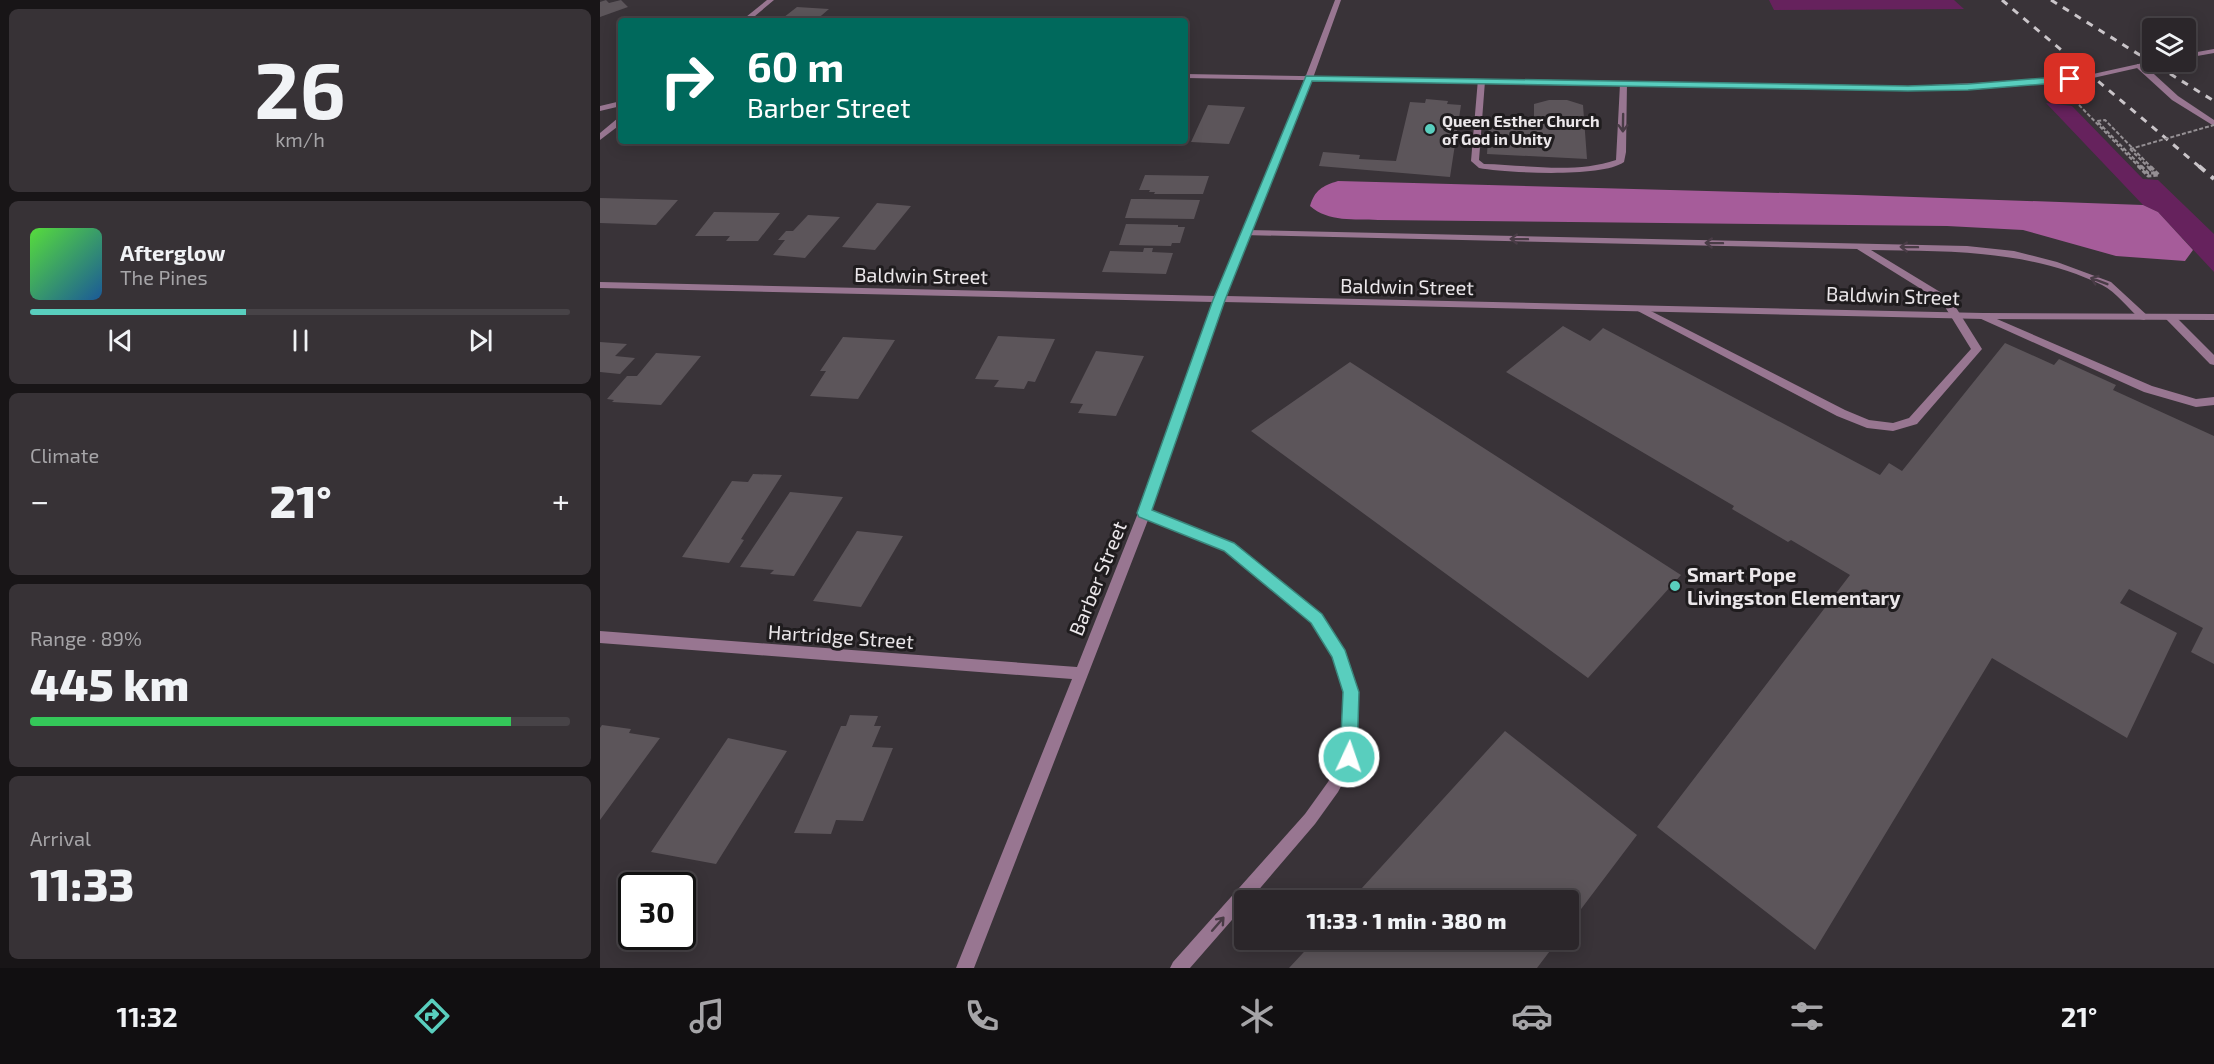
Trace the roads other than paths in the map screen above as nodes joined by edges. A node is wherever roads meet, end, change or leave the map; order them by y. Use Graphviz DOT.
graph roads {
  1 [pos="771,0"];
  2 [pos="1338,0"];
  3 [pos="749,18"];
  4 [pos="2214,51"];
  5 [pos="2196,54"];
  6 [pos="2140,66"];
  7 [pos="1188,76"];
  8 [pos="1309,78"];
  9 [pos="1481,81"];
  10 [pos="1624,84"];
  11 [pos="618,104"];
  12 [pos="600,109"];
  13 [pos="618,122"];
  14 [pos="2214,124"];
  15 [pos="600,137"];
  16 [pos="1246,233"];
  17 [pos="1858,246"];
  18 [pos="600,285"];
  19 [pos="1219,300"];
  20 [pos="1639,309"];
  21 [pos="1956,315"];
  22 [pos="1983,316"];
  23 [pos="2144,317"];
  24 [pos="2170,317"];
  25 [pos="2214,317"];
  26 [pos="2214,361"];
  27 [pos="2214,401"];
  28 [pos="1144,513"];
  29 [pos="600,637"];
  30 [pos="1079,673"];
  31 [pos="965,968"];
  32 [pos="1179,968"];
  1 -- 3 [label="street"];
  2 -- 8 [label="street, Barber Street"];
  4 -- 5 [label="street"];
  6 -- 10 [label="street"];
  6 -- 14 [label="street"];
  7 -- 8 [label="street"];
  8 -- 9 [label="street"];
  8 -- 16 [label="street, Barber Street"];
  9 -- 10 [label="street"];
  10 -- 9 [label="street, one-way"];
  11 -- 12 [label="street"];
  13 -- 15 [label="street"];
  17 -- 16 [label="street, one-way"];
  16 -- 19 [label="street, Barber Street"];
  17 -- 21 [label="street"];
  23 -- 17 [label="street, one-way"];
  18 -- 19 [label="street, Baldwin Street"];
  19 -- 20 [label="street, Baldwin Street"];
  19 -- 28 [label="street, Barber Street"];
  20 -- 21 [label="street, Baldwin Street"];
  20 -- 21 [label="street"];
  21 -- 22 [label="street, Baldwin Street"];
  22 -- 23 [label="street, Baldwin Street"];
  22 -- 27 [label="street"];
  23 -- 24 [label="street, Baldwin Street"];
  24 -- 25 [label="street, Baldwin Street"];
  24 -- 26 [label="street"];
  28 -- 30 [label="street, Barber Street"];
  32 -- 28 [label="street, one-way"];
  29 -- 30 [label="street, Hartridge Street"];
  30 -- 31 [label="street, Barber Street"];
}
